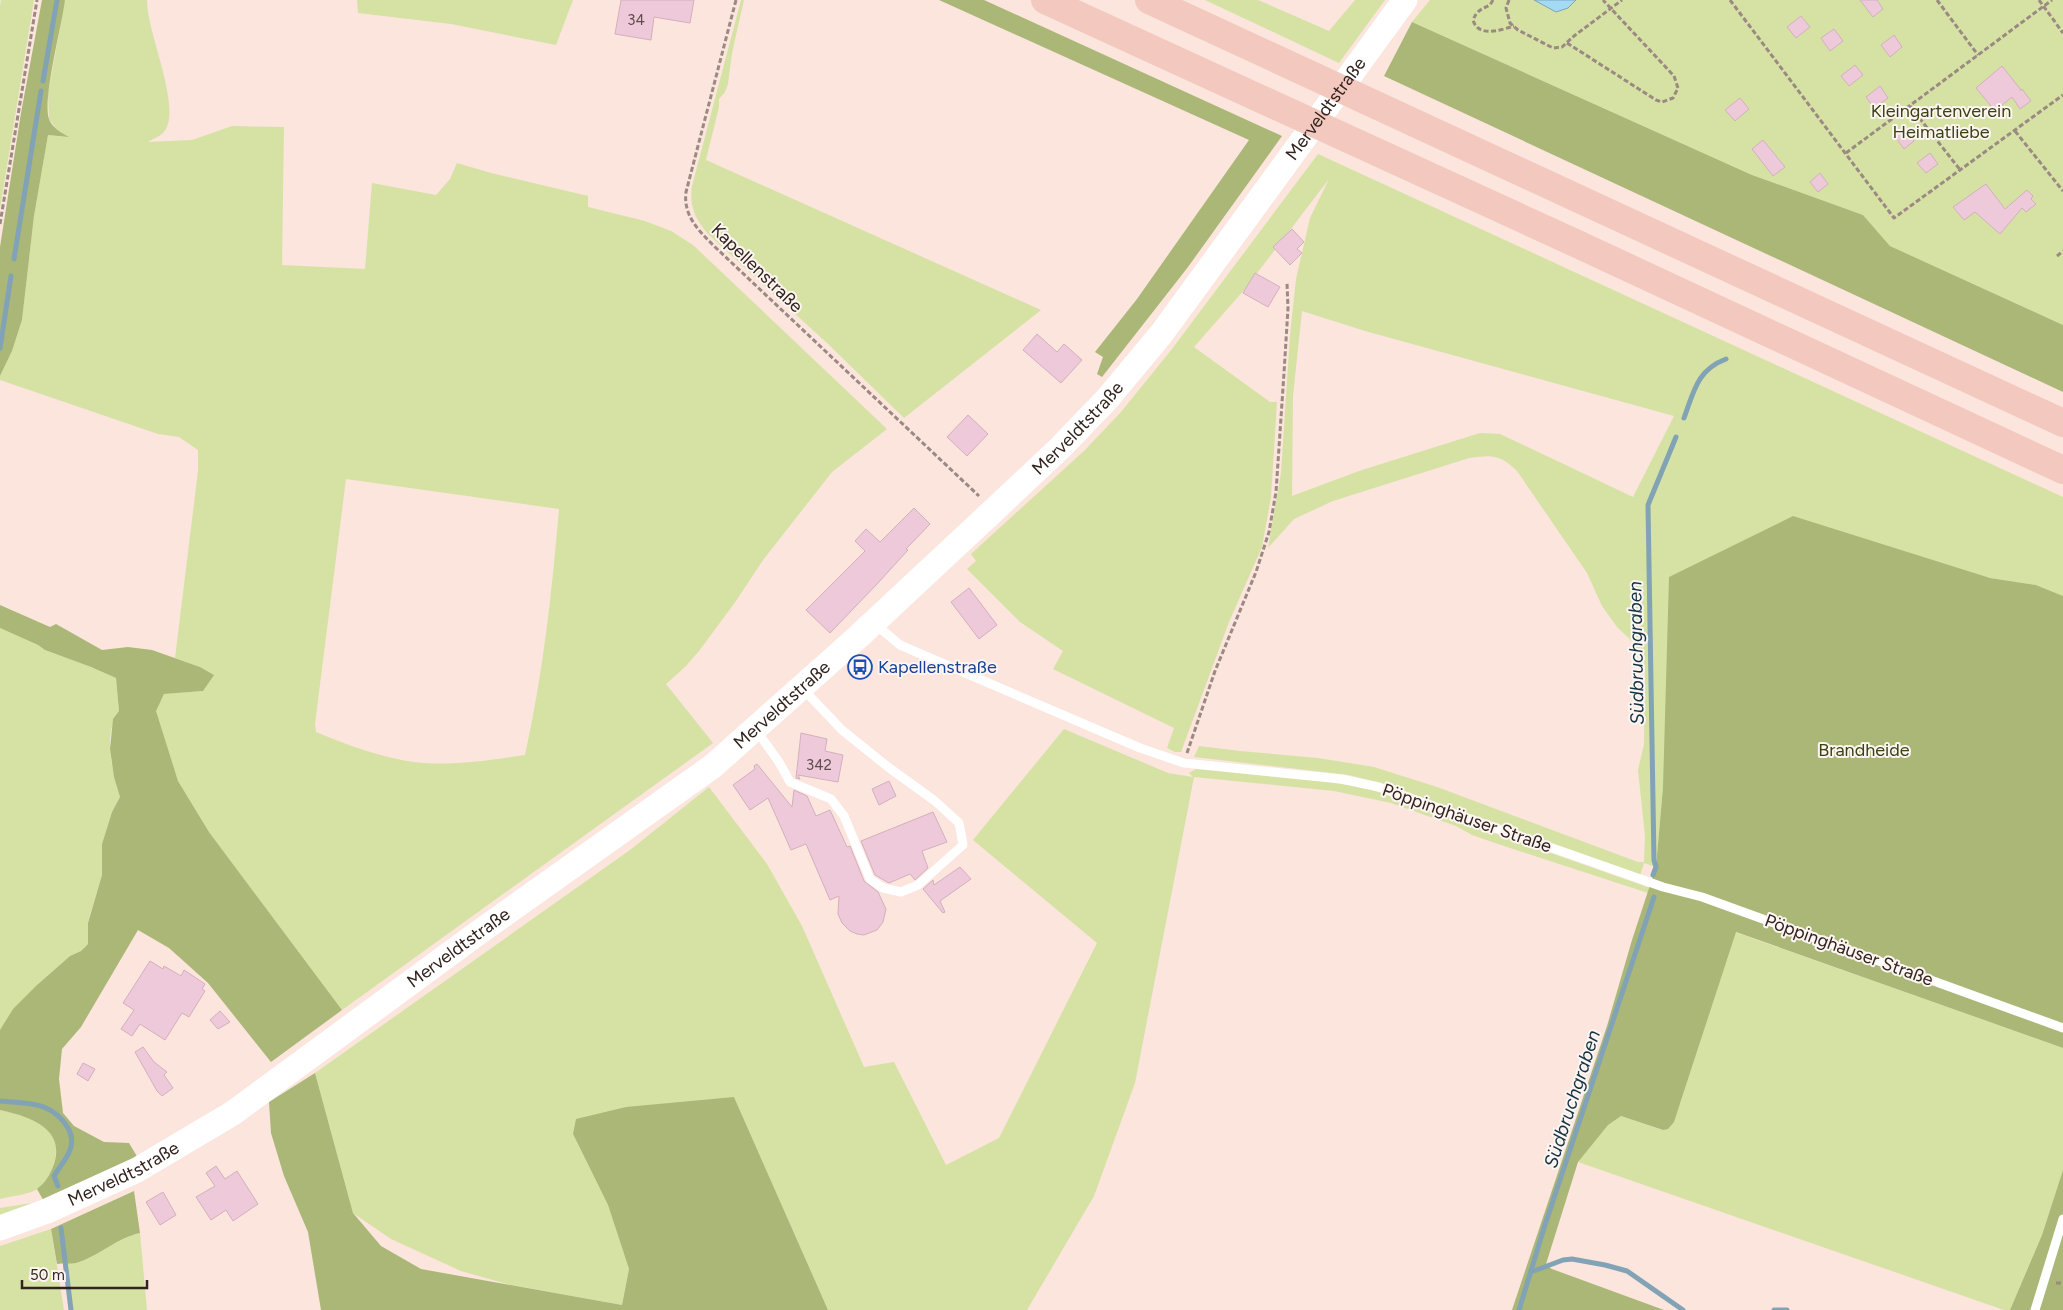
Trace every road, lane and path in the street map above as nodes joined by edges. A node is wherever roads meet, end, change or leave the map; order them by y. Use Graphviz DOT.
graph roads {
  1 [pos="37,0"];
  2 [pos="736,0"];
  3 [pos="1045,0"];
  4 [pos="1149,0"];
  5 [pos="1405,0"];
  6 [pos="1492,0"];
  7 [pos="1509,0"];
  8 [pos="1603,0"];
  9 [pos="1622,0"];
  10 [pos="1730,0"];
  11 [pos="1937,0"];
  12 [pos="2039,0"];
  13 [pos="2052,0"];
  14 [pos="2043,6"];
  15 [pos="1611,9"];
  16 [pos="1514,26"];
  17 [pos="2063,33"];
  18 [pos="1566,43"];
  19 [pos="1978,55"];
  20 [pos="2063,95"];
  21 [pos="1910,106"];
  22 [pos="2015,131"];
  23 [pos="1845,153"];
  24 [pos="1961,171"];
  25 [pos="2063,191"];
  26 [pos="0,224"];
  27 [pos="2063,251"];
  28 [pos="2057,256"];
  29 [pos="1287,283"];
  30 [pos="2063,423"];
  31 [pos="2063,470"];
  32 [pos="994,510"];
  33 [pos="873,622"];
  34 [pos="801,687"];
  35 [pos="755,728"];
  36 [pos="1184,763"];
  37 [pos="2063,1028"];
  38 [pos="2063,1219"];
  39 [pos="0,1228"];
  40 [pos="2035,1310"];
  1 -- 26 [label="path"];
  2 -- 32 [label="path, Kapellenstraße"];
  3 -- 31 [label="highway"];
  4 -- 30 [label="highway"];
  5 -- 32 [label="street, Merveldtstraße"];
  6 -- 16 [label="path"];
  7 -- 16 [label="path"];
  8 -- 15 [label="path"];
  9 -- 15 [label="path"];
  10 -- 23 [label="path"];
  11 -- 19 [label="path"];
  12 -- 14 [label="path"];
  13 -- 14 [label="path"];
  14 -- 17 [label="path"];
  14 -- 19 [label="path"];
  15 -- 18 [label="path"];
  15 -- 18 [label="path"];
  16 -- 18 [label="path"];
  19 -- 21 [label="path"];
  20 -- 22 [label="path"];
  21 -- 23 [label="path"];
  21 -- 24 [label="path"];
  22 -- 24 [label="path"];
  22 -- 25 [label="path"];
  23 -- 24 [label="path"];
  27 -- 28 [label="path"];
  29 -- 36 [label="path"];
  32 -- 33 [label="street, Merveldtstraße"];
  33 -- 34 [label="street, Merveldtstraße"];
  33 -- 36 [label="lane, Pöppinghäuser Straße"];
  34 -- 35 [label="street, Merveldtstraße"];
  34 -- 35 [label="lane"];
  35 -- 39 [label="street, Merveldtstraße"];
  36 -- 37 [label="lane, Pöppinghäuser Straße"];
  38 -- 40 [label="lane"];
}
